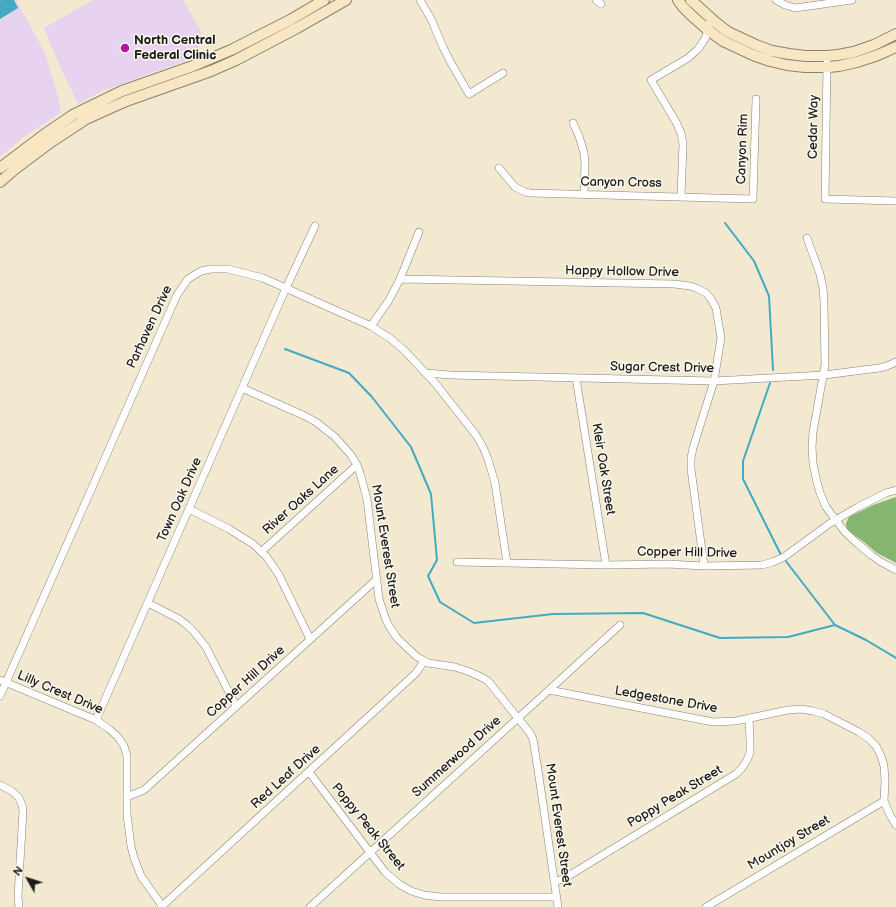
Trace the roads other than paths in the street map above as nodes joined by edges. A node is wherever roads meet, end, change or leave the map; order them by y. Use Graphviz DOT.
graph roads {
  1 [pos="324,0"];
  2 [pos="346,0"];
  3 [pos="420,0"];
  4 [pos="691,0"];
  5 [pos="776,0"];
  6 [pos="852,0"];
  7 [pos="681,4"];
  8 [pos="711,18"];
  9 [pos="708,30"];
  10 [pos="896,34"];
  11 [pos="896,47"];
  12 [pos="827,56"];
  13 [pos="828,67"];
  14 [pos="503,73"];
  15 [pos="756,99"];
  16 [pos="573,123"];
  17 [pos="0,168"];
  18 [pos="499,168"];
  19 [pos="0,182"];
  20 [pos="584,194"];
  21 [pos="681,197"];
  22 [pos="753,199"];
  23 [pos="896,201"];
  24 [pos="315,226"];
  25 [pos="419,232"];
  26 [pos="806,238"];
  27 [pos="400,279"];
  28 [pos="286,288"];
  29 [pos="372,326"];
  30 [pos="896,362"];
  31 [pos="426,373"];
  32 [pos="824,375"];
  33 [pos="576,378"];
  34 [pos="714,381"];
  35 [pos="242,388"];
  36 [pos="357,465"];
  37 [pos="896,490"];
  38 [pos="189,509"];
  39 [pos="836,520"];
  40 [pos="261,552"];
  41 [pos="457,562"];
  42 [pos="507,563"];
  43 [pos="606,565"];
  44 [pos="704,566"];
  45 [pos="896,570"];
  46 [pos="377,579"];
  47 [pos="148,603"];
  48 [pos="620,625"];
  49 [pos="310,639"];
  50 [pos="424,661"];
  51 [pos="3,682"];
  52 [pos="549,690"];
  53 [pos="0,696"];
  54 [pos="236,706"];
  55 [pos="518,718"];
  56 [pos="750,718"];
  57 [pos="96,720"];
  58 [pos="309,772"];
  59 [pos="0,785"];
  60 [pos="127,797"];
  61 [pos="884,801"];
  62 [pos="896,825"];
  63 [pos="370,853"];
  64 [pos="554,882"];
  65 [pos="557,897"];
  66 [pos="19,907"];
  67 [pos="162,907"];
  68 [pos="310,907"];
  69 [pos="558,907"];
  70 [pos="706,907"];
  1 -- 17 [label="street"];
  2 -- 19 [label="street"];
  3 -- 14 [label="street"];
  4 -- 7 [label="street"];
  4 -- 8 [label="street"];
  5 -- 6 [label="street"];
  7 -- 9 [label="street"];
  8 -- 9 [label="street"];
  8 -- 12 [label="street"];
  9 -- 13 [label="street"];
  9 -- 21 [label="street"];
  10 -- 12 [label="street"];
  11 -- 13 [label="street"];
  12 -- 13 [label="street, Cedar Way"];
  13 -- 23 [label="street, Cedar Way"];
  15 -- 22 [label="street, Canyon Rim"];
  16 -- 20 [label="street"];
  18 -- 20 [label="street, Canyon Cross"];
  20 -- 21 [label="street, Canyon Cross"];
  21 -- 22 [label="street, Canyon Cross"];
  24 -- 28 [label="street, Town Oak Drive"];
  25 -- 27 [label="street"];
  26 -- 32 [label="street"];
  27 -- 29 [label="street"];
  27 -- 34 [label="street, Happy Hollow Drive"];
  28 -- 29 [label="street, Parhaven Drive"];
  28 -- 35 [label="street, Town Oak Drive"];
  28 -- 51 [label="street, Parhaven Drive"];
  29 -- 31 [label="street, Parhaven Drive"];
  30 -- 32 [label="street, Sugar Crest Drive"];
  31 -- 33 [label="street, Sugar Crest Drive"];
  31 -- 42 [label="street, Parhaven Drive"];
  32 -- 34 [label="street, Sugar Crest Drive"];
  32 -- 39 [label="street"];
  33 -- 34 [label="street, Sugar Crest Drive"];
  33 -- 43 [label="street, Kleir Oak Street"];
  34 -- 44 [label="street, Happy Hollow Drive"];
  35 -- 36 [label="street, Mount Everest Street"];
  35 -- 38 [label="street, Town Oak Drive"];
  36 -- 40 [label="street, River Oaks Lane"];
  36 -- 46 [label="street, Mount Everest Street"];
  37 -- 39 [label="street, Copper Hill Drive"];
  38 -- 40 [label="street"];
  38 -- 47 [label="street, Town Oak Drive"];
  39 -- 44 [label="street, Copper Hill Drive"];
  39 -- 45 [label="street"];
  40 -- 49 [label="street"];
  41 -- 42 [label="street, Copper Hill Drive"];
  42 -- 43 [label="street, Copper Hill Drive"];
  43 -- 44 [label="street, Copper Hill Drive"];
  46 -- 49 [label="street, Copper Hill Drive"];
  46 -- 50 [label="street, Mount Everest Street"];
  47 -- 54 [label="street"];
  47 -- 57 [label="street, Town Oak Drive"];
  48 -- 52 [label="street, Summerwood Drive"];
  49 -- 54 [label="street, Copper Hill Drive"];
  50 -- 55 [label="street, Mount Everest Street"];
  50 -- 58 [label="street, Red Leaf Drive"];
  51 -- 53 [label="street, Parhaven Drive"];
  51 -- 57 [label="street, Lilly Crest Drive"];
  52 -- 55 [label="street, Summerwood Drive"];
  52 -- 56 [label="street, Ledgestone Drive"];
  54 -- 60 [label="street, Copper Hill Drive"];
  55 -- 63 [label="street, Summerwood Drive"];
  55 -- 64 [label="street, Mount Everest Street"];
  56 -- 61 [label="street, Ledgestone Drive"];
  56 -- 64 [label="street, Poppy Peak Street"];
  57 -- 60 [label="street, Lilly Crest Drive"];
  58 -- 63 [label="street, Poppy Peak Street"];
  58 -- 67 [label="street, Red Leaf Drive"];
  59 -- 66 [label="street"];
  60 -- 67 [label="street, Lilly Crest Drive"];
  61 -- 62 [label="street, Ledgestone Drive"];
  61 -- 70 [label="street, Mountjoy Street"];
  63 -- 65 [label="street, Poppy Peak Street"];
  63 -- 68 [label="street, Summerwood Drive"];
  64 -- 65 [label="street, Mount Everest Street"];
  65 -- 69 [label="street, Mount Everest Street"];
}
